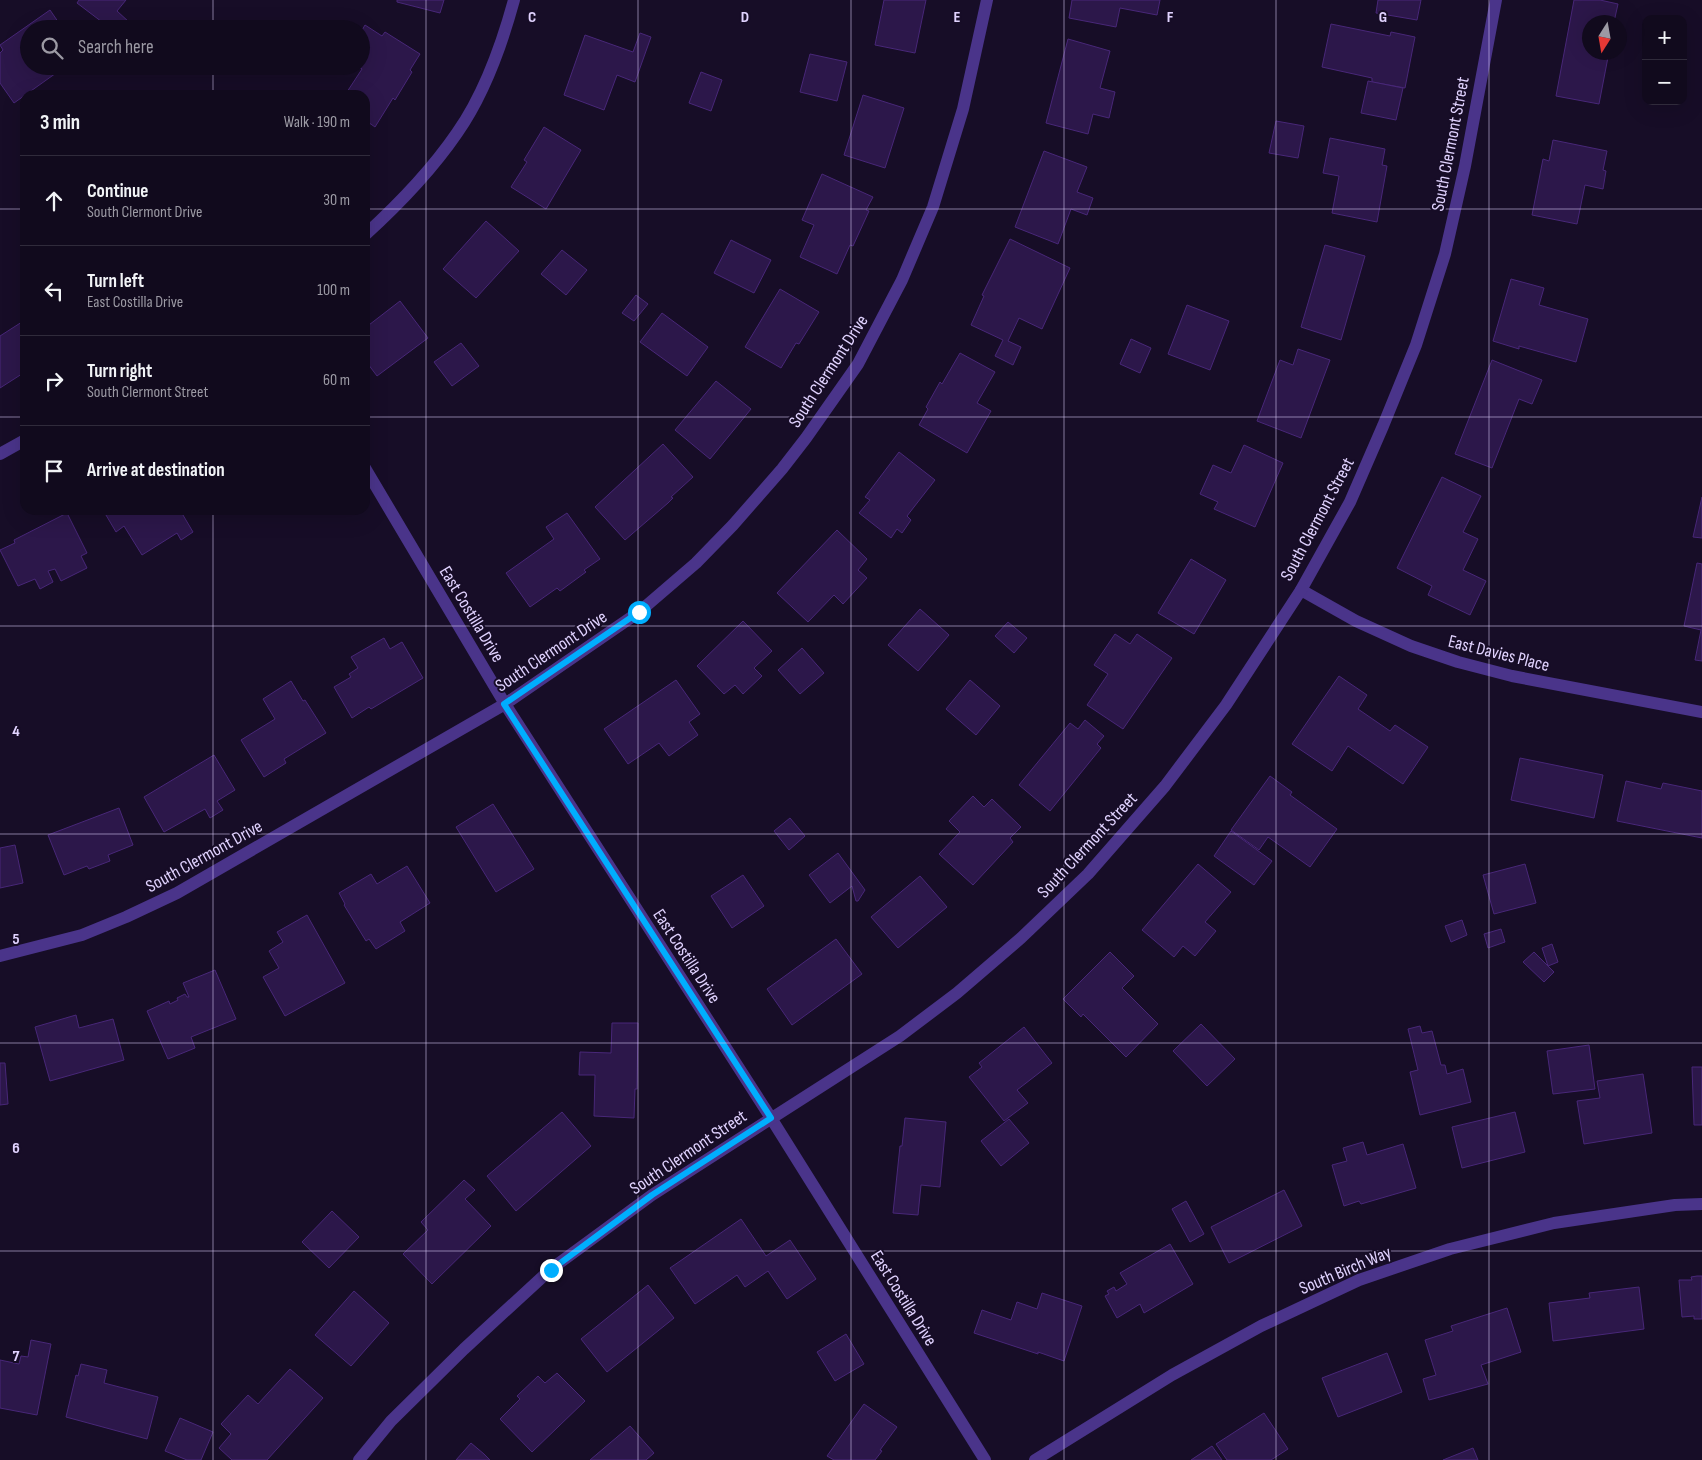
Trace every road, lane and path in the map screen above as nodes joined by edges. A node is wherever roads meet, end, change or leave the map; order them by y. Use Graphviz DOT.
graph roads {
  1 [pos="514,0"];
  2 [pos="987,0"];
  3 [pos="1496,0"];
  4 [pos="370,230"];
  5 [pos="20,443"];
  6 [pos="0,454"];
  7 [pos="370,476"];
  8 [pos="1301,590"];
  9 [pos="504,704"];
  10 [pos="1702,712"];
  11 [pos="0,956"];
  12 [pos="771,1118"];
  13 [pos="1702,1204"];
  14 [pos="359,1460"];
  15 [pos="985,1460"];
  16 [pos="1036,1460"];
  1 -- 4 [label="street"];
  2 -- 9 [label="street, South Clermont Drive"];
  3 -- 8 [label="street, South Clermont Street"];
  5 -- 6 [label="street"];
  7 -- 9 [label="street, East Costilla Drive"];
  8 -- 10 [label="street, East Davies Place"];
  8 -- 12 [label="street, South Clermont Street"];
  9 -- 11 [label="street, South Clermont Drive"];
  9 -- 12 [label="street, East Costilla Drive"];
  12 -- 14 [label="street, South Clermont Street"];
  12 -- 15 [label="street, East Costilla Drive"];
  13 -- 16 [label="street, South Birch Way"];
}
